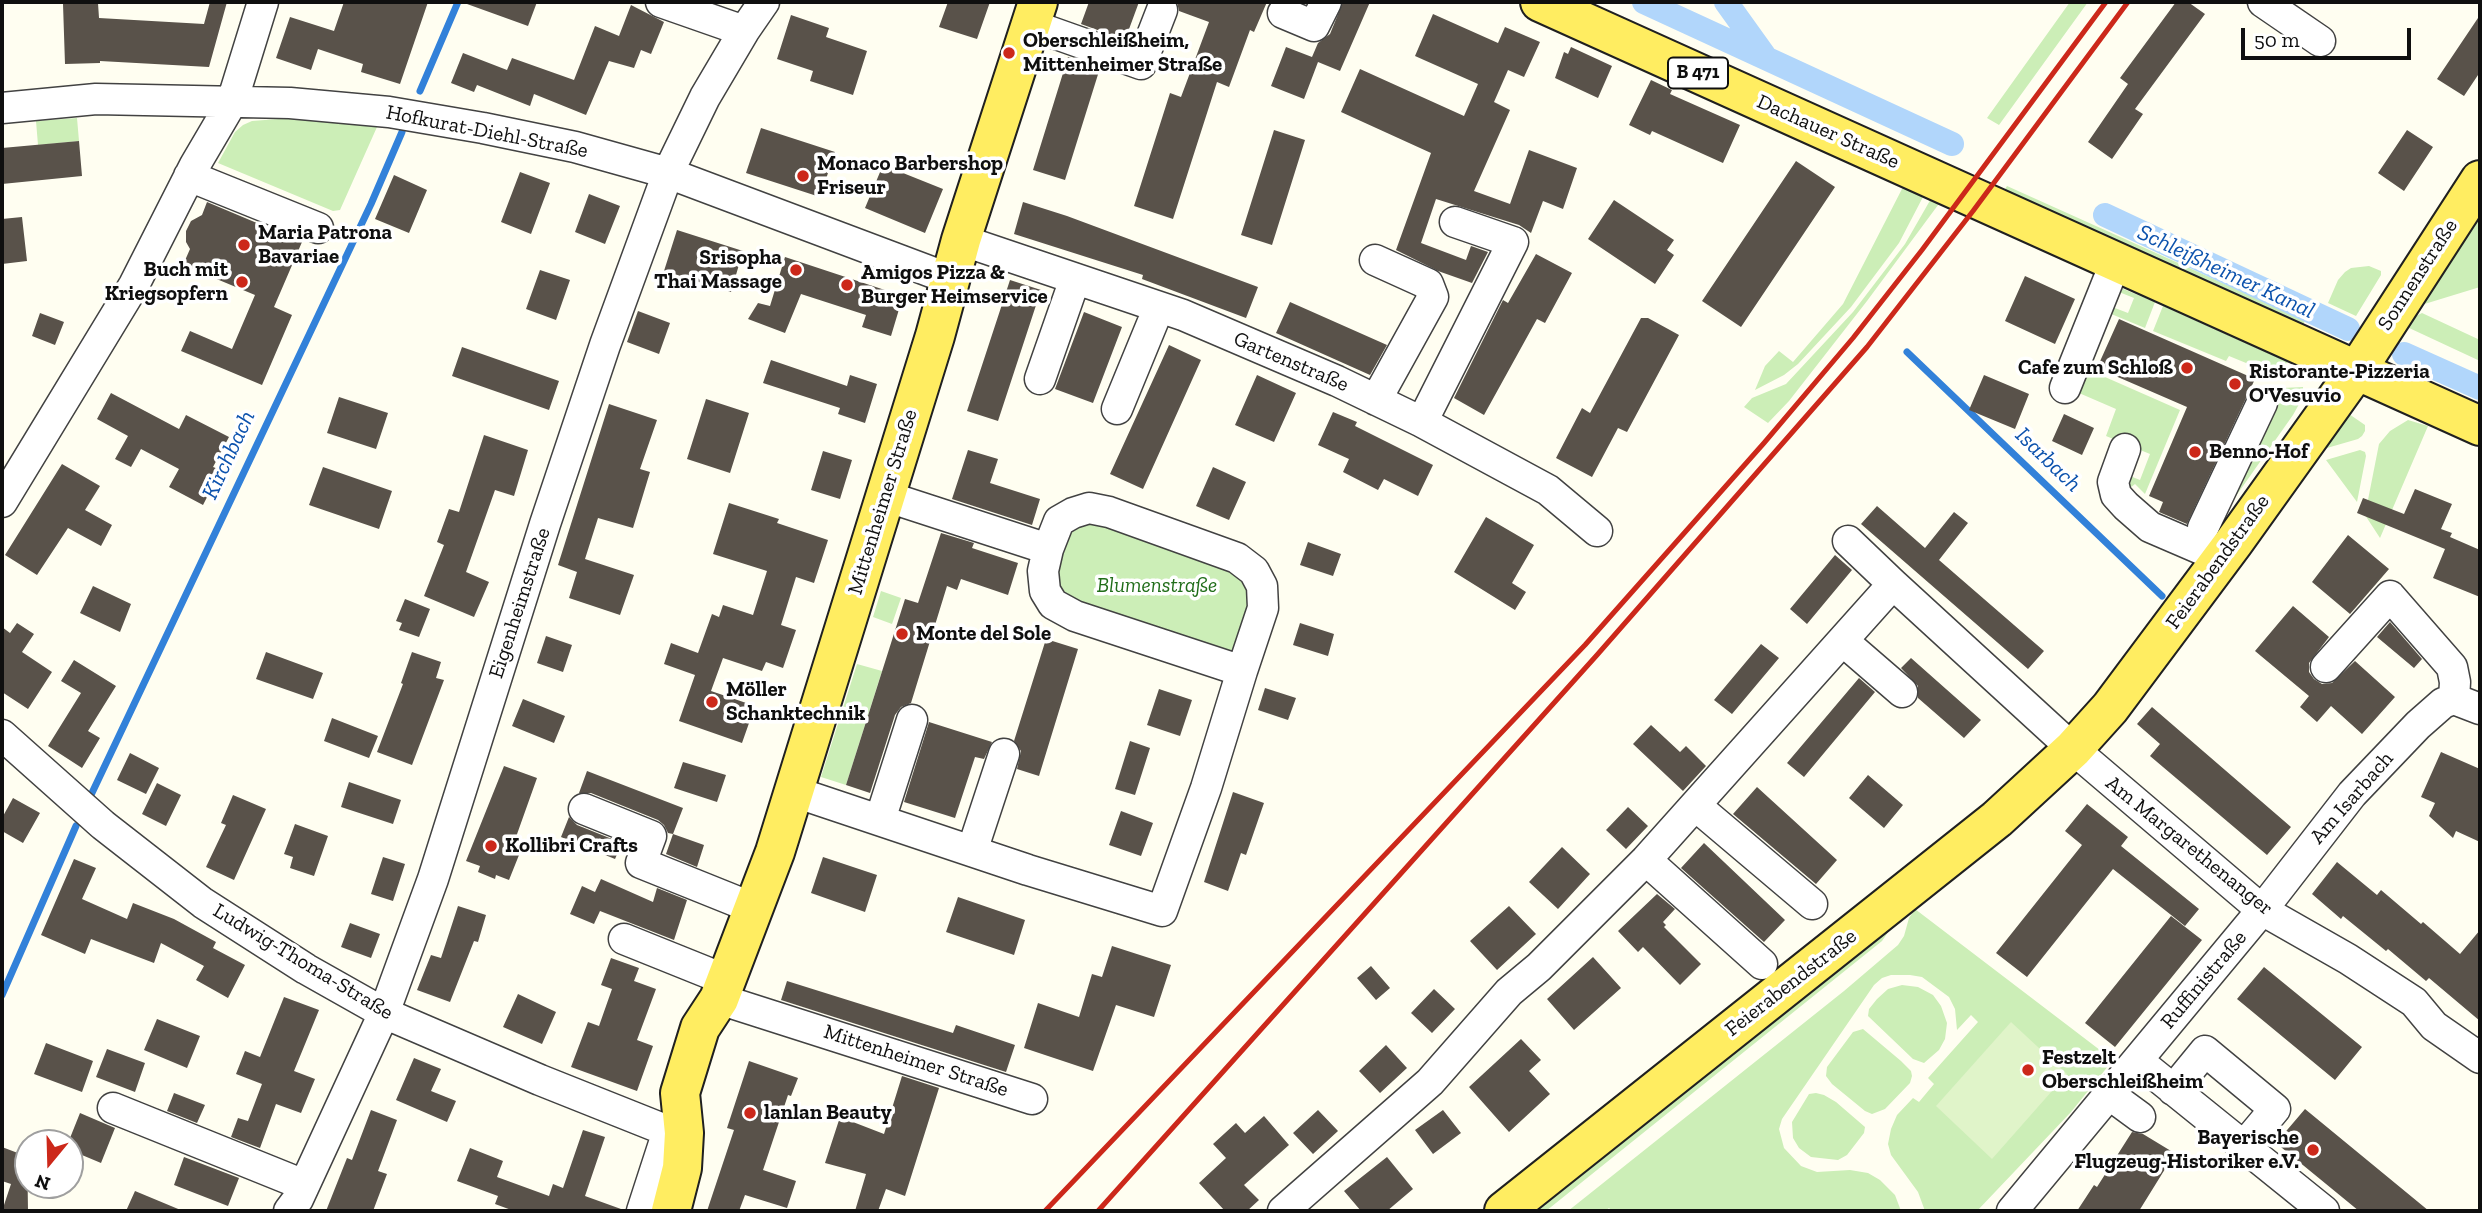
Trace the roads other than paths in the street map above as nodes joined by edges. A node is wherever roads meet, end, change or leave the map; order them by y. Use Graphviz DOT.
graph roads {
  1 [pos="263,2"];
  2 [pos="661,2"];
  3 [pos="764,2"];
  4 [pos="1326,2"];
  5 [pos="1540,2"];
  6 [pos="2263,2"];
  7 [pos="1162,10"];
  8 [pos="1034,13"];
  9 [pos="1283,13"];
  10 [pos="744,30"];
  11 [pos="2320,41"];
  12 [pos="1121,45"];
  13 [pos="232,102"];
  14 [pos="2,107"];
  15 [pos="668,173"];
  16 [pos="189,176"];
  17 [pos="2480,180"];
  18 [pos="1455,222"];
  19 [pos="318,228"];
  20 [pos="961,240"];
  21 [pos="1375,260"];
  22 [pos="2116,261"];
  23 [pos="950,279"];
  24 [pos="1075,279"];
  25 [pos="1159,307"];
  26 [pos="2357,370"];
  27 [pos="1040,379"];
  28 [pos="2065,388"];
  29 [pos="1376,400"];
  30 [pos="2262,403"];
  31 [pos="1117,409"];
  32 [pos="1422,422"];
  33 [pos="2480,426"];
  34 [pos="2125,449"];
  35 [pos="12,462"];
  36 [pos="885,496"];
  37 [pos="2,502"];
  38 [pos="1597,531"];
  39 [pos="2212,537"];
  40 [pos="1848,541"];
  41 [pos="1048,549"];
  42 [pos="1893,584"];
  43 [pos="1843,641"];
  44 [pos="2326,667"];
  45 [pos="1242,671"];
  46 [pos="1902,692"];
  47 [pos="2467,704"];
  48 [pos="912,720"];
  49 [pos="2,735"];
  50 [pos="2073,749"];
  51 [pos="1004,754"];
  52 [pos="792,792"];
  53 [pos="1696,806"];
  54 [pos="584,809"];
  55 [pos="880,820"];
  56 [pos="972,851"];
  57 [pos="1646,860"];
  58 [pos="1812,904"];
  59 [pos="753,908"];
  60 [pos="2262,910"];
  61 [pos="624,939"];
  62 [pos="1762,964"];
  63 [pos="723,989"];
  64 [pos="384,1013"];
  65 [pos="2480,1058"];
  66 [pos="2138,1060"];
  67 [pos="2173,1090"];
  68 [pos="2110,1095"];
  69 [pos="1032,1099"];
  70 [pos="113,1108"];
  71 [pos="2140,1117"];
  72 [pos="678,1144"];
  73 [pos="2244,1146"];
  74 [pos="304,1185"];
  75 [pos="289,1211"];
  76 [pos="642,1211"];
  77 [pos="671,1211"];
  78 [pos="684,1211"];
  79 [pos="1283,1211"];
  80 [pos="1504,1211"];
  81 [pos="2012,1211"];
  82 [pos="2324,1211"];
  1 -- 13 [label="street"];
  2 -- 10 [label="street"];
  3 -- 10 [label="street, Eigenheimstraße"];
  4 -- 9 [label="street"];
  5 -- 22 [label="main road, Dachauer Straße / B 471"];
  6 -- 11 [label="street"];
  7 -- 8 [label="street"];
  8 -- 12 [label="street"];
  8 -- 20 [label="main road, Mittenheimer Straße"];
  10 -- 15 [label="street, Eigenheimstraße"];
  13 -- 14 [label="street, Hofkurat-Diehl-Straße"];
  13 -- 15 [label="street, Hofkurat-Diehl-Straße"];
  13 -- 16 [label="street"];
  15 -- 23 [label="street, Hofkurat-Diehl-Straße"];
  15 -- 64 [label="street, Eigenheimstraße"];
  16 -- 19 [label="street"];
  16 -- 35 [label="street"];
  17 -- 26 [label="main road, Sonnenstraße"];
  18 -- 32 [label="street"];
  20 -- 23 [label="main road, Mittenheimer Straße"];
  20 -- 24 [label="street, Gartenstraße"];
  21 -- 29 [label="street"];
  22 -- 26 [label="main road, Dachauer Straße / B 471"];
  22 -- 28 [label="street"];
  23 -- 36 [label="main road, Mittenheimer Straße"];
  24 -- 25 [label="street, Gartenstraße"];
  24 -- 27 [label="street"];
  25 -- 29 [label="street, Gartenstraße"];
  25 -- 31 [label="street"];
  26 -- 33 [label="main road, Dachauer Straße / B 471"];
  26 -- 39 [label="main road, Feierabendstraße"];
  29 -- 32 [label="street, Gartenstraße"];
  30 -- 39 [label="street"];
  32 -- 38 [label="street, Gartenstraße"];
  34 -- 39 [label="street"];
  35 -- 37 [label="street"];
  36 -- 41 [label="street"];
  36 -- 52 [label="main road, Mittenheimer Straße"];
  39 -- 50 [label="main road, Feierabendstraße"];
  40 -- 42 [label="street"];
  41 -- 45 [label="street"];
  41 -- 45 [label="street"];
  42 -- 43 [label="street"];
  42 -- 50 [label="street"];
  43 -- 46 [label="street"];
  43 -- 53 [label="street"];
  44 -- 47 [label="street, Am Isarbach"];
  45 -- 56 [label="street"];
  47 -- 60 [label="street, Am Isarbach"];
  48 -- 55 [label="street"];
  49 -- 64 [label="street, Ludwig-Thoma-Straße"];
  50 -- 60 [label="street, Am Margarethenanger"];
  50 -- 80 [label="main road, Feierabendstraße"];
  51 -- 56 [label="street"];
  52 -- 55 [label="street"];
  52 -- 59 [label="main road, Mittenheimer Straße"];
  53 -- 57 [label="street"];
  53 -- 58 [label="street"];
  54 -- 59 [label="street"];
  55 -- 56 [label="street"];
  57 -- 62 [label="street, Feierabendstraße"];
  57 -- 79 [label="street"];
  59 -- 63 [label="main road, Mittenheimer Straße"];
  60 -- 65 [label="street, Am Margarethenanger"];
  60 -- 66 [label="street, Ruffinistraße"];
  61 -- 63 [label="street"];
  63 -- 69 [label="street, Mittenheimer Straße"];
  63 -- 72 [label="main road"];
  64 -- 72 [label="street, Ludwig-Thoma-Straße"];
  64 -- 74 [label="street, Eigenheimstraße"];
  66 -- 67 [label="street"];
  66 -- 68 [label="street, Ruffinistraße"];
  67 -- 73 [label="street"];
  67 -- 73 [label="street"];
  68 -- 71 [label="street"];
  68 -- 81 [label="street, Ruffinistraße"];
  70 -- 74 [label="street"];
  72 -- 76 [label="street"];
  72 -- 77 [label="main road"];
  72 -- 78 [label="street"];
  73 -- 82 [label="street"];
  74 -- 75 [label="street, Eigenheimstraße"];
}
